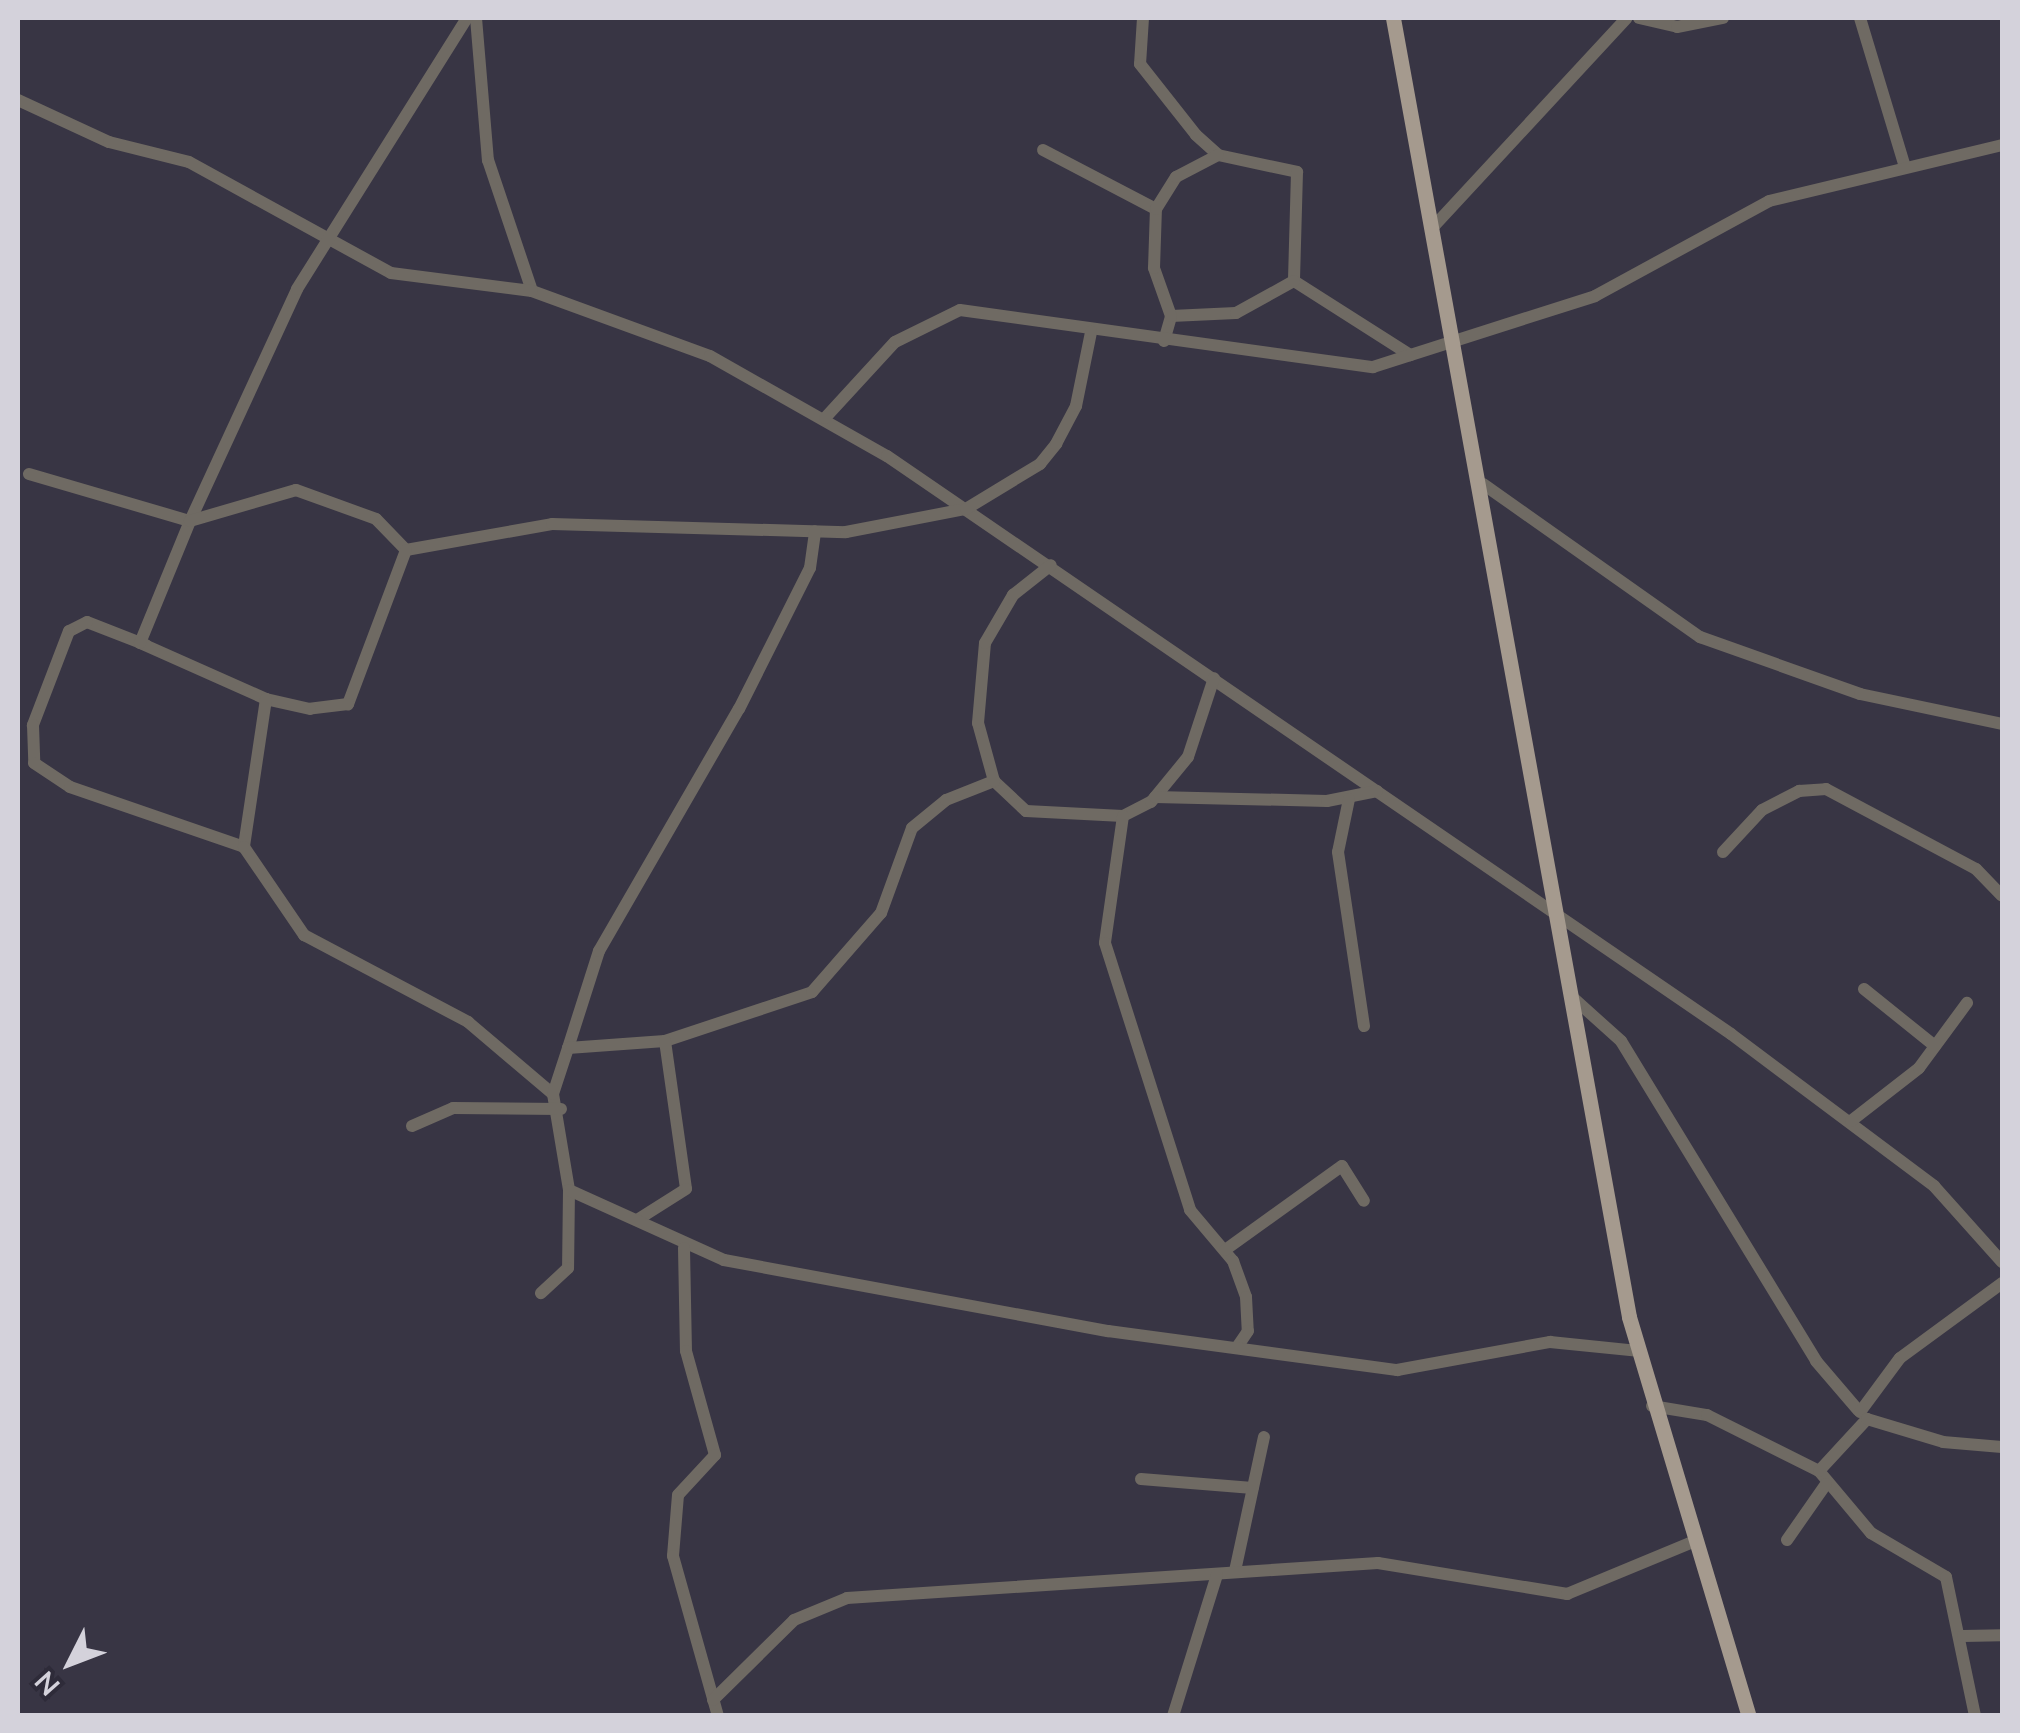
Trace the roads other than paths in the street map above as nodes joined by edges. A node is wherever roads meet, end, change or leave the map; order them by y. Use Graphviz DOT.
graph roads {
  1 [pos="467,18"];
  2 [pos="476,18"];
  3 [pos="1143,18"];
  4 [pos="1392,18"];
  5 [pos="1627,18"];
  6 [pos="1639,18"];
  7 [pos="1723,18"];
  8 [pos="1860,18"];
  9 [pos="18,100"];
  10 [pos="2002,145"];
  11 [pos="1043,150"];
  12 [pos="1218,155"];
  13 [pos="1904,164"];
  14 [pos="1156,209"];
  15 [pos="1435,225"];
  16 [pos="330,236"];
  17 [pos="1294,281"];
  18 [pos="532,291"];
  19 [pos="1171,316"];
  20 [pos="1091,332"];
  21 [pos="1164,341"];
  22 [pos="1449,345"];
  23 [pos="1410,355"];
  24 [pos="825,418"];
  25 [pos="29,474"];
  26 [pos="1483,484"];
  27 [pos="966,508"];
  28 [pos="190,521"];
  29 [pos="815,531"];
  30 [pos="406,550"];
  31 [pos="1051,564"];
  32 [pos="146,645"];
  33 [pos="1214,678"];
  34 [pos="266,699"];
  35 [pos="2002,724"];
  36 [pos="994,781"];
  37 [pos="1377,791"];
  38 [pos="1155,797"];
  39 [pos="1350,799"];
  40 [pos="1123,816"];
  41 [pos="244,848"];
  42 [pos="1723,852"];
  43 [pos="2002,896"];
  44 [pos="1557,916"];
  45 [pos="1864,988"];
  46 [pos="1571,996"];
  47 [pos="1966,1003"];
  48 [pos="1364,1026"];
  49 [pos="665,1041"];
  50 [pos="1935,1046"];
  51 [pos="568,1048"];
  52 [pos="552,1094"];
  53 [pos="561,1109"];
  54 [pos="1851,1121"];
  55 [pos="412,1126"];
  56 [pos="570,1190"];
  57 [pos="1364,1201"];
  58 [pos="637,1220"];
  59 [pos="684,1248"];
  60 [pos="1226,1250"];
  61 [pos="2002,1262"];
  62 [pos="2002,1283"];
  63 [pos="540,1294"];
  64 [pos="1238,1346"];
  65 [pos="1638,1352"];
  66 [pos="1652,1406"];
  67 [pos="1863,1414"];
  68 [pos="1264,1437"];
  69 [pos="2002,1446"];
  70 [pos="1822,1478"];
  71 [pos="1141,1479"];
  72 [pos="1253,1488"];
  73 [pos="1786,1540"];
  74 [pos="1690,1542"];
  75 [pos="1235,1571"];
  76 [pos="1217,1575"];
  77 [pos="2002,1635"];
  78 [pos="1963,1636"];
  79 [pos="713,1700"];
  80 [pos="718,1716"];
  81 [pos="1173,1716"];
  82 [pos="1749,1716"];
  83 [pos="1975,1716"];
  1 -- 16 [label="street"];
  2 -- 18 [label="street"];
  3 -- 12 [label="street"];
  4 -- 15 [label="main road"];
  5 -- 15 [label="street"];
  6 -- 7 [label="street"];
  8 -- 13 [label="street"];
  9 -- 16 [label="street"];
  10 -- 13 [label="street"];
  11 -- 14 [label="street"];
  12 -- 14 [label="street"];
  12 -- 17 [label="street"];
  13 -- 22 [label="street"];
  14 -- 19 [label="street"];
  15 -- 22 [label="main road"];
  16 -- 18 [label="street"];
  16 -- 28 [label="street"];
  17 -- 19 [label="street"];
  17 -- 23 [label="street"];
  18 -- 24 [label="street"];
  19 -- 21 [label="street"];
  20 -- 21 [label="street"];
  20 -- 24 [label="street"];
  20 -- 27 [label="street"];
  21 -- 23 [label="street"];
  22 -- 23 [label="street"];
  22 -- 26 [label="main road"];
  24 -- 27 [label="street"];
  25 -- 28 [label="street"];
  26 -- 35 [label="street"];
  26 -- 44 [label="main road"];
  27 -- 29 [label="street"];
  27 -- 31 [label="street"];
  28 -- 30 [label="street"];
  28 -- 32 [label="street"];
  29 -- 30 [label="street"];
  29 -- 51 [label="street"];
  30 -- 34 [label="street"];
  31 -- 33 [label="street"];
  31 -- 36 [label="street"];
  32 -- 34 [label="street"];
  32 -- 41 [label="street"];
  33 -- 37 [label="street"];
  33 -- 38 [label="street"];
  34 -- 41 [label="street"];
  36 -- 40 [label="street"];
  36 -- 49 [label="street"];
  37 -- 39 [label="street"];
  37 -- 44 [label="street"];
  38 -- 39 [label="street"];
  38 -- 40 [label="street"];
  39 -- 48 [label="street"];
  40 -- 60 [label="street"];
  41 -- 52 [label="street"];
  42 -- 43 [label="street"];
  44 -- 46 [label="main road"];
  44 -- 54 [label="street"];
  45 -- 50 [label="street"];
  46 -- 65 [label="main road"];
  46 -- 67 [label="street"];
  47 -- 50 [label="street"];
  49 -- 51 [label="street"];
  49 -- 58 [label="street"];
  50 -- 54 [label="street"];
  51 -- 52 [label="street"];
  52 -- 53 [label="street"];
  53 -- 55 [label="street"];
  53 -- 56 [label="street"];
  54 -- 61 [label="street"];
  56 -- 58 [label="street"];
  56 -- 63 [label="street"];
  57 -- 60 [label="street"];
  58 -- 59 [label="street"];
  59 -- 64 [label="street"];
  59 -- 79 [label="street"];
  60 -- 64 [label="street"];
  62 -- 67 [label="street"];
  64 -- 65 [label="street"];
  65 -- 66 [label="main road"];
  66 -- 70 [label="street"];
  66 -- 74 [label="main road"];
  67 -- 69 [label="street"];
  67 -- 70 [label="street"];
  68 -- 72 [label="street"];
  70 -- 73 [label="street"];
  70 -- 78 [label="street"];
  71 -- 72 [label="street"];
  72 -- 75 [label="street"];
  74 -- 75 [label="street"];
  74 -- 82 [label="main road"];
  75 -- 76 [label="street"];
  76 -- 79 [label="street"];
  76 -- 81 [label="street"];
  77 -- 78 [label="street"];
  78 -- 83 [label="street"];
  79 -- 80 [label="street"];
}
